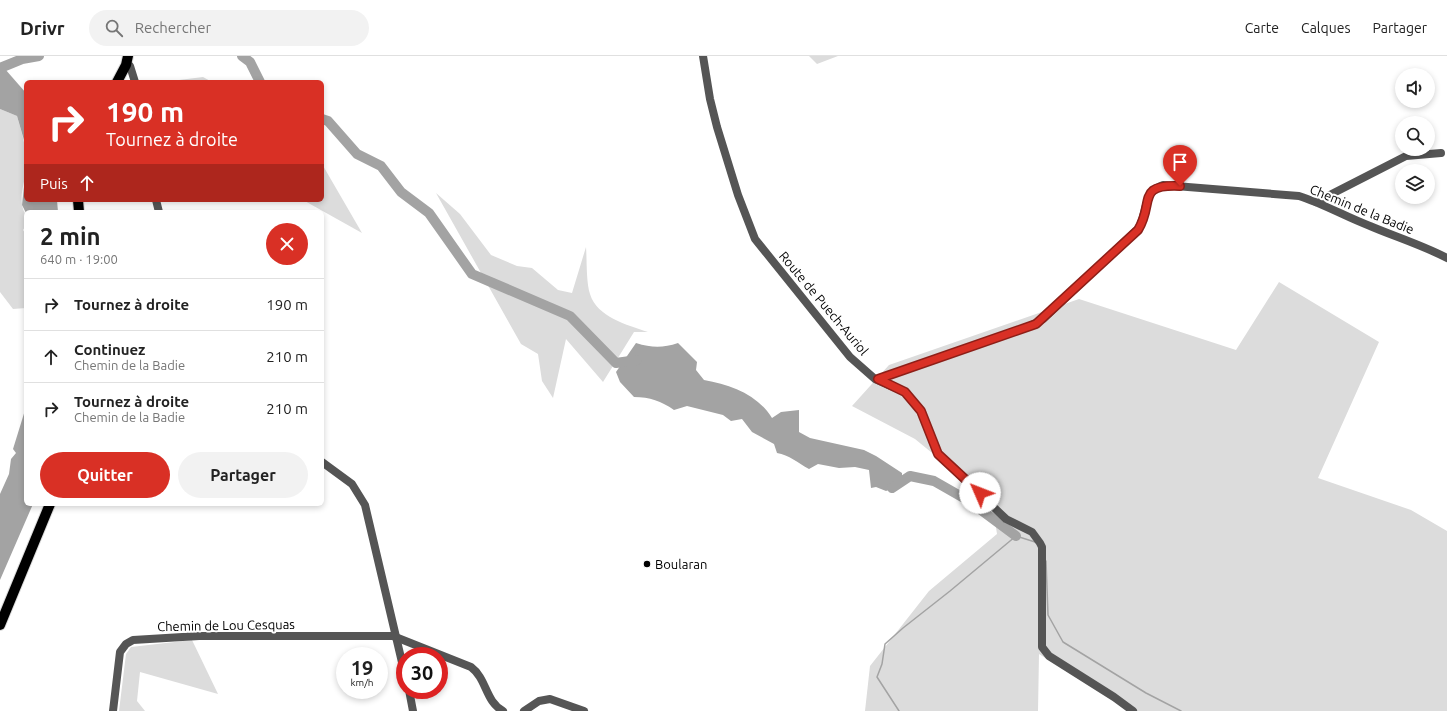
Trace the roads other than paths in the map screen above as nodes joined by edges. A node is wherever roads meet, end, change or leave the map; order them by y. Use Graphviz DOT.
graph roads {
  1 [pos="703,56"];
  2 [pos="127,60"];
  3 [pos="118,80"];
  4 [pos="134,80"];
  5 [pos="1441,153"];
  6 [pos="1316,202"];
  7 [pos="1447,258"];
  8 [pos="878,379"];
  9 [pos="324,463"];
  10 [pos="49,506"];
  11 [pos="0,625"];
  12 [pos="396,637"];
  13 [pos="398,647"];
  14 [pos="411,699"];
  15 [pos="113,711"];
  16 [pos="413,711"];
  17 [pos="503,711"];
  18 [pos="524,711"];
  19 [pos="584,711"];
  20 [pos="1133,711"];
  1 -- 8 [label="street, Route de Puech-Auriol"];
  2 -- 3 [label="main road"];
  2 -- 4 [label="street"];
  5 -- 6 [label="street"];
  6 -- 7 [label="street, Chemin de la Badie"];
  6 -- 8 [label="street, Chemin de la Badie"];
  8 -- 20 [label="street, Route de Puech-Auriol"];
  9 -- 12 [label="street"];
  10 -- 11 [label="main road"];
  12 -- 13 [label="street"];
  12 -- 15 [label="street, Chemin de Lou Cesquas"];
  12 -- 17 [label="street, Chemin de Lou Cesquas"];
  14 -- 16 [label="street"];
  18 -- 19 [label="street"];
}
